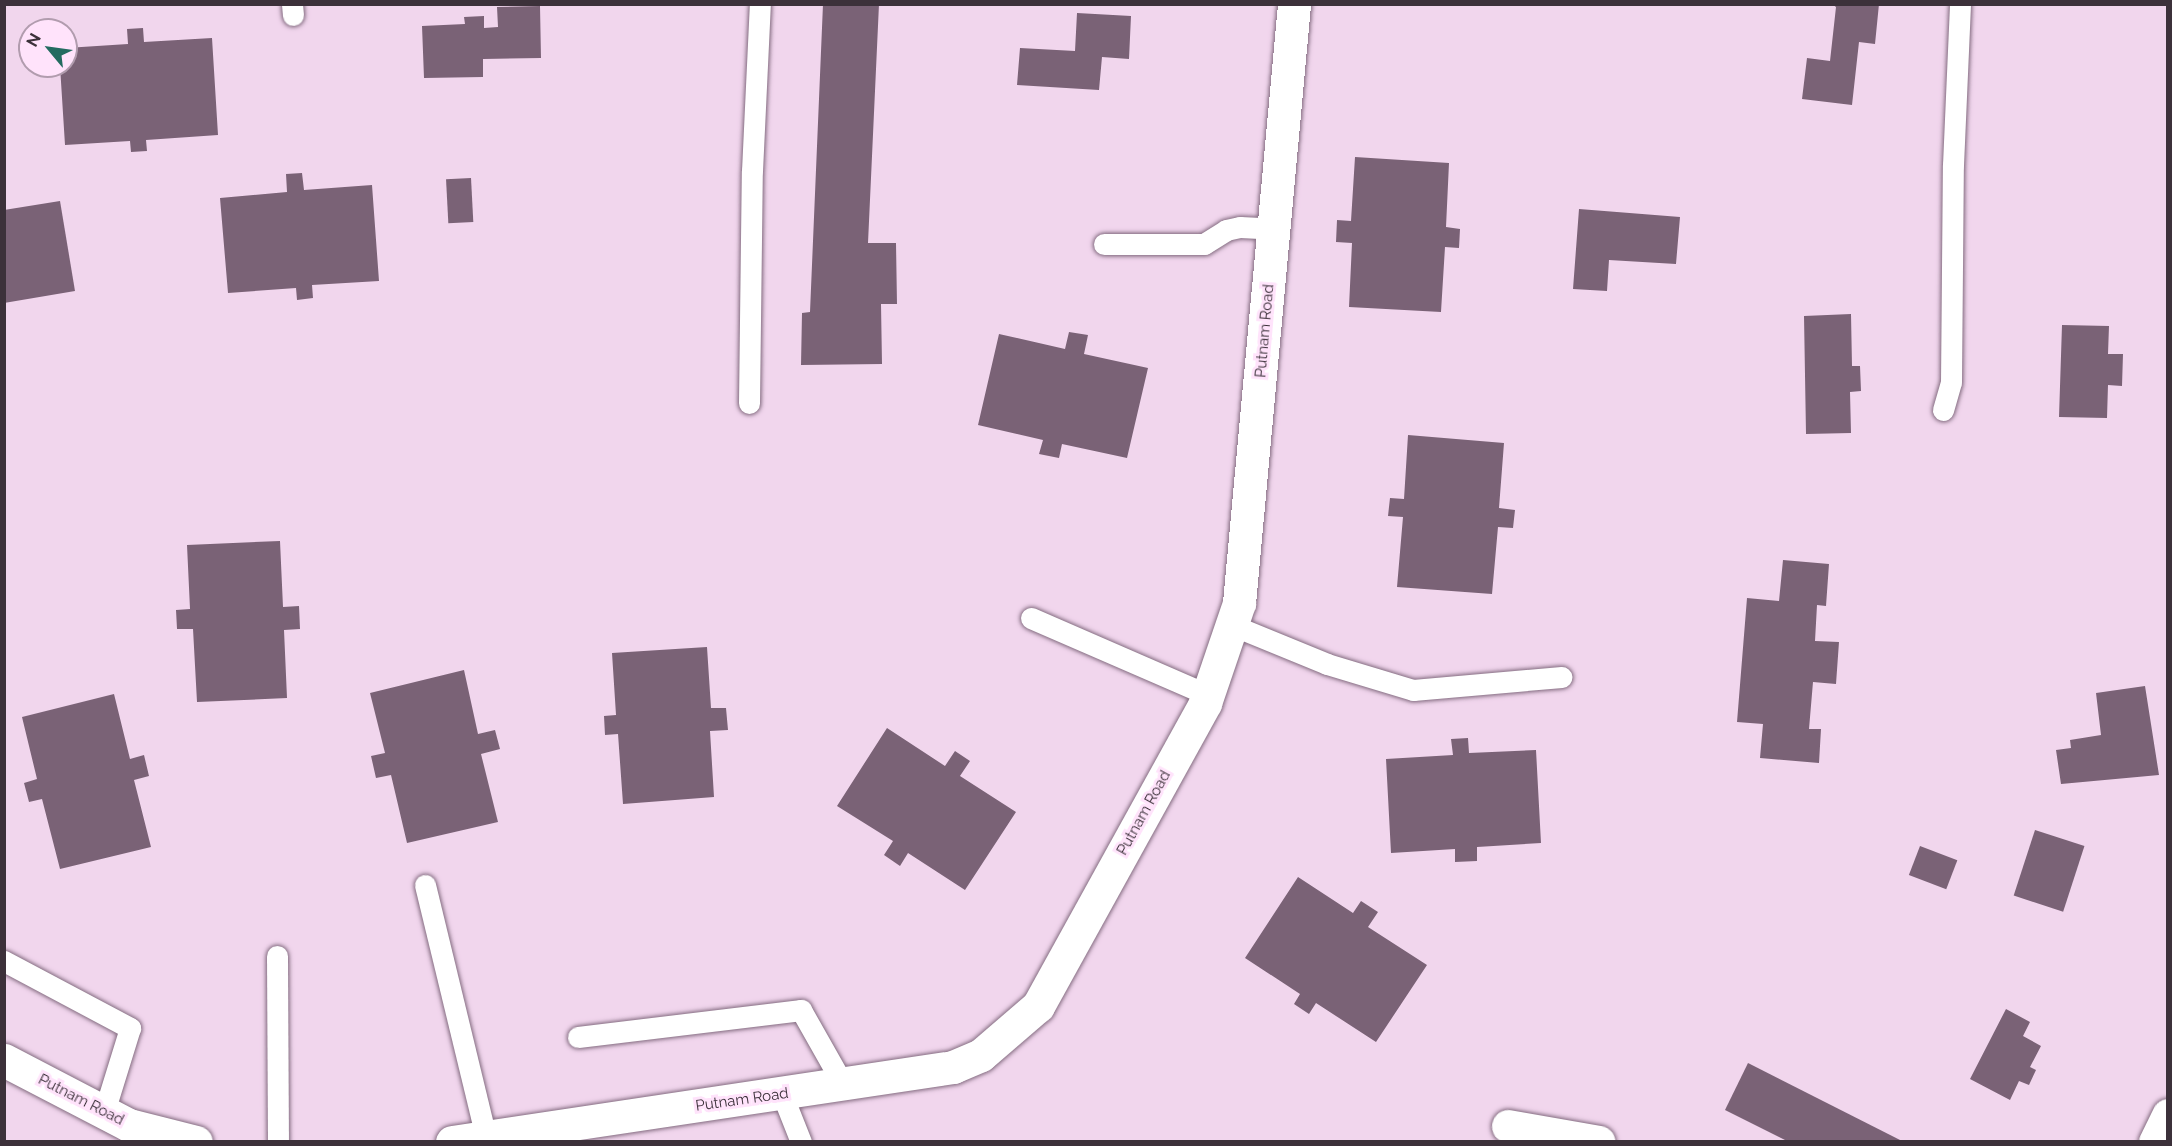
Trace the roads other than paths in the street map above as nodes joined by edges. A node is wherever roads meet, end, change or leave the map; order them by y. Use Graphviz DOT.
graph roads {
  1 [pos="760,4"];
  2 [pos="1294,4"];
  3 [pos="1960,4"];
  4 [pos="1275,229"];
  5 [pos="1104,244"];
  6 [pos="749,403"];
  7 [pos="1943,410"];
  8 [pos="1031,618"];
  9 [pos="1232,625"];
  10 [pos="1561,677"];
  11 [pos="1208,695"];
  12 [pos="425,885"];
  13 [pos="277,956"];
  14 [pos="4,961"];
  15 [pos="578,1037"];
  16 [pos="4,1060"];
  17 [pos="844,1086"];
  18 [pos="782,1094"];
  19 [pos="104,1112"];
  20 [pos="2168,1115"];
  21 [pos="1509,1126"];
  22 [pos="486,1137"];
  23 [pos="196,1142"];
  24 [pos="278,1142"];
  25 [pos="452,1142"];
  26 [pos="801,1142"];
  27 [pos="1599,1142"];
  28 [pos="2155,1142"];
  1 -- 6 [label="lane"];
  2 -- 4 [label="street, Putnam Road"];
  3 -- 7 [label="lane"];
  4 -- 5 [label="lane"];
  4 -- 9 [label="street, Putnam Road"];
  8 -- 11 [label="lane"];
  9 -- 10 [label="lane"];
  9 -- 11 [label="street, Putnam Road"];
  11 -- 17 [label="street, Putnam Road"];
  12 -- 22 [label="lane"];
  13 -- 24 [label="lane"];
  14 -- 19 [label="lane"];
  15 -- 17 [label="lane"];
  16 -- 19 [label="street, Putnam Road"];
  17 -- 18 [label="street, Putnam Road"];
  18 -- 22 [label="street, Putnam Road"];
  18 -- 26 [label="lane"];
  19 -- 23 [label="street, Putnam Road"];
  20 -- 28 [label="street"];
  21 -- 27 [label="street"];
  22 -- 25 [label="street, Putnam Road"];
}
